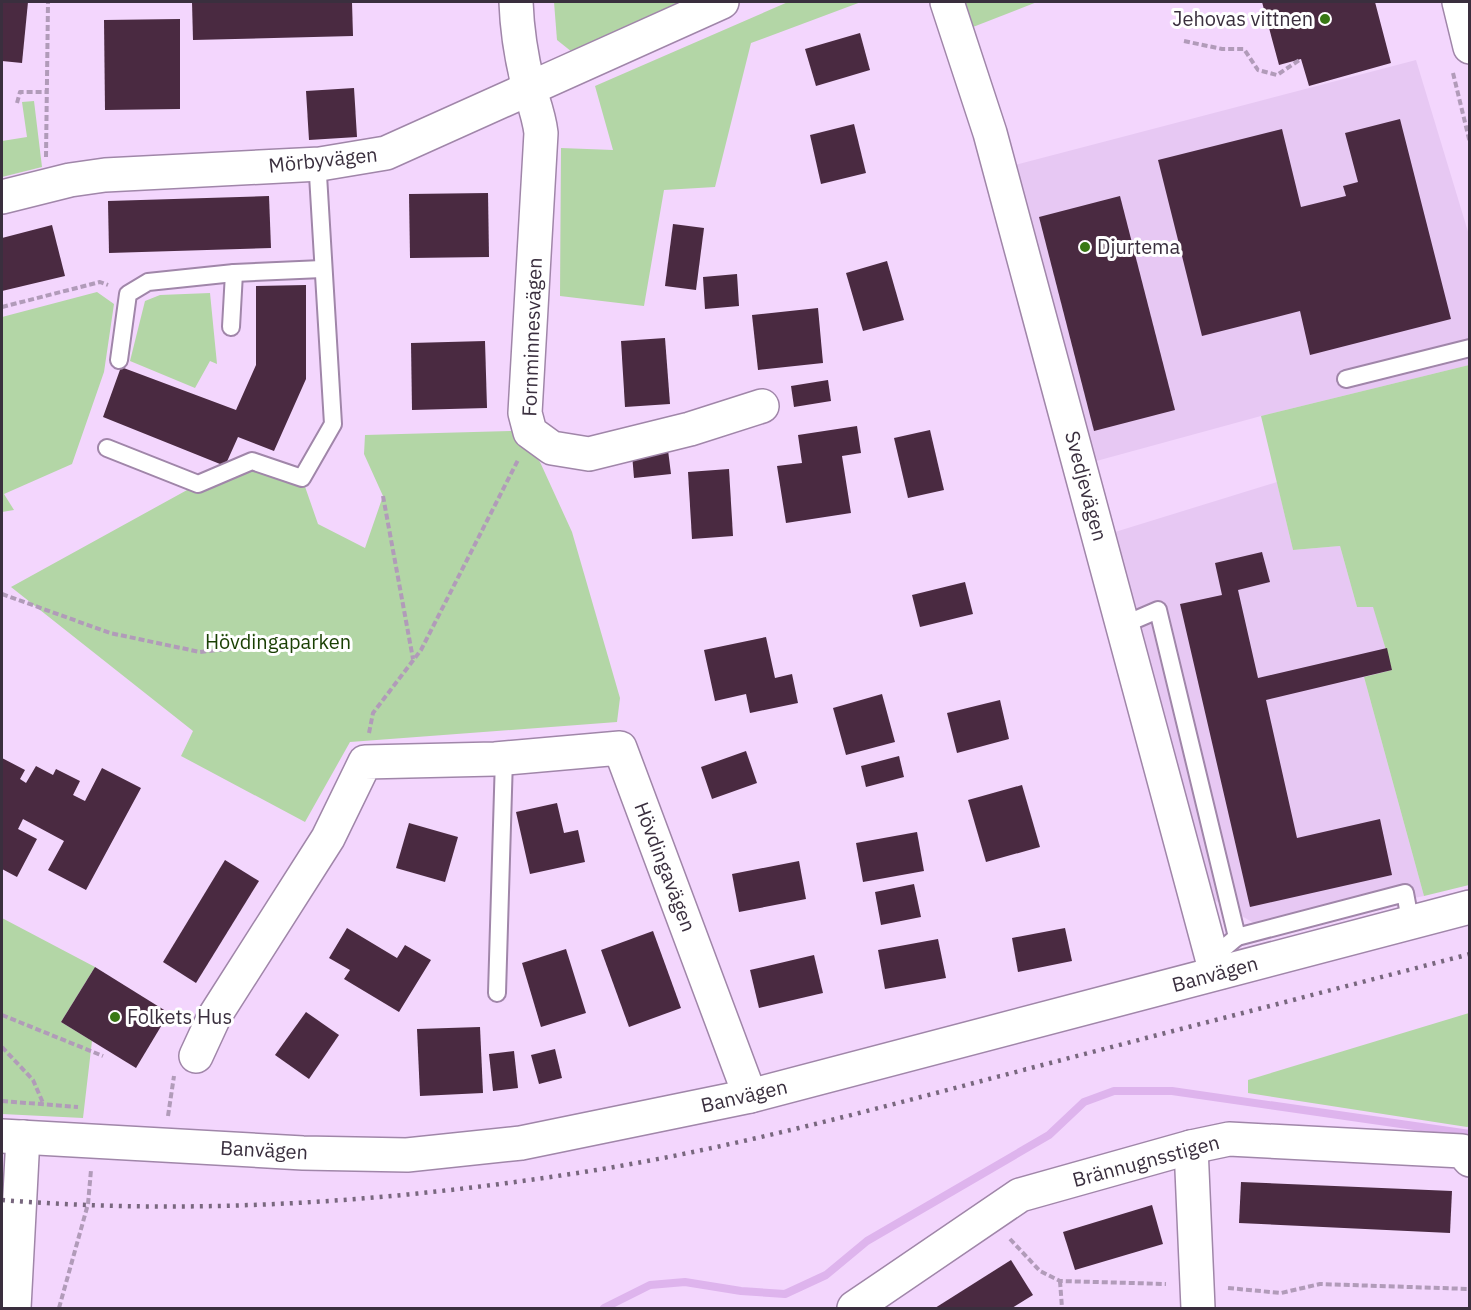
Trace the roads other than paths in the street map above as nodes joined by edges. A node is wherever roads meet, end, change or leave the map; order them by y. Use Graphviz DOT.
graph roads {
  1 [pos="516,2"];
  2 [pos="722,2"];
  3 [pos="947,2"];
  4 [pos="1459,2"];
  5 [pos="1470,47"];
  6 [pos="529,87"];
  7 [pos="320,164"];
  8 [pos="2,197"];
  9 [pos="322,269"];
  10 [pos="234,273"];
  11 [pos="231,327"];
  12 [pos="1470,348"];
  13 [pos="119,360"];
  14 [pos="1346,379"];
  15 [pos="762,406"];
  16 [pos="107,448"];
  17 [pos="1123,625"];
  18 [pos="504,758"];
  19 [pos="1470,908"];
  20 [pos="1415,922"];
  21 [pos="1237,937"];
  22 [pos="1216,965"];
  23 [pos="497,993"];
  24 [pos="196,1056"];
  25 [pos="750,1096"];
  26 [pos="12,1136"];
  27 [pos="1191,1147"];
  28 [pos="1470,1160"];
  29 [pos="14,1308"];
  30 [pos="854,1308"];
  31 [pos="1198,1308"];
  1 -- 6 [label="street, Fornminnesvägen"];
  2 -- 6 [label="street, Mörbyvägen"];
  3 -- 17 [label="street, Svedjevägen"];
  4 -- 5 [label="street"];
  6 -- 7 [label="street, Mörbyvägen"];
  6 -- 15 [label="street, Fornminnesvägen"];
  7 -- 8 [label="street, Mörbyvägen"];
  7 -- 9 [label="lane"];
  9 -- 10 [label="lane"];
  9 -- 16 [label="lane"];
  10 -- 11 [label="lane"];
  10 -- 13 [label="lane"];
  12 -- 14 [label="lane"];
  17 -- 21 [label="lane"];
  17 -- 22 [label="street, Svedjevägen"];
  18 -- 23 [label="lane"];
  18 -- 24 [label="street, Hövdingavägen"];
  18 -- 25 [label="street, Hövdingavägen"];
  19 -- 20 [label="street, Banvägen"];
  20 -- 21 [label="lane"];
  20 -- 22 [label="street, Banvägen"];
  21 -- 22 [label="lane"];
  22 -- 25 [label="street, Banvägen"];
  25 -- 26 [label="street, Banvägen"];
  26 -- 29 [label="street"];
  27 -- 28 [label="street, Brännugnsstigen"];
  27 -- 30 [label="street, Brännugnsstigen"];
  27 -- 31 [label="street"];
}
